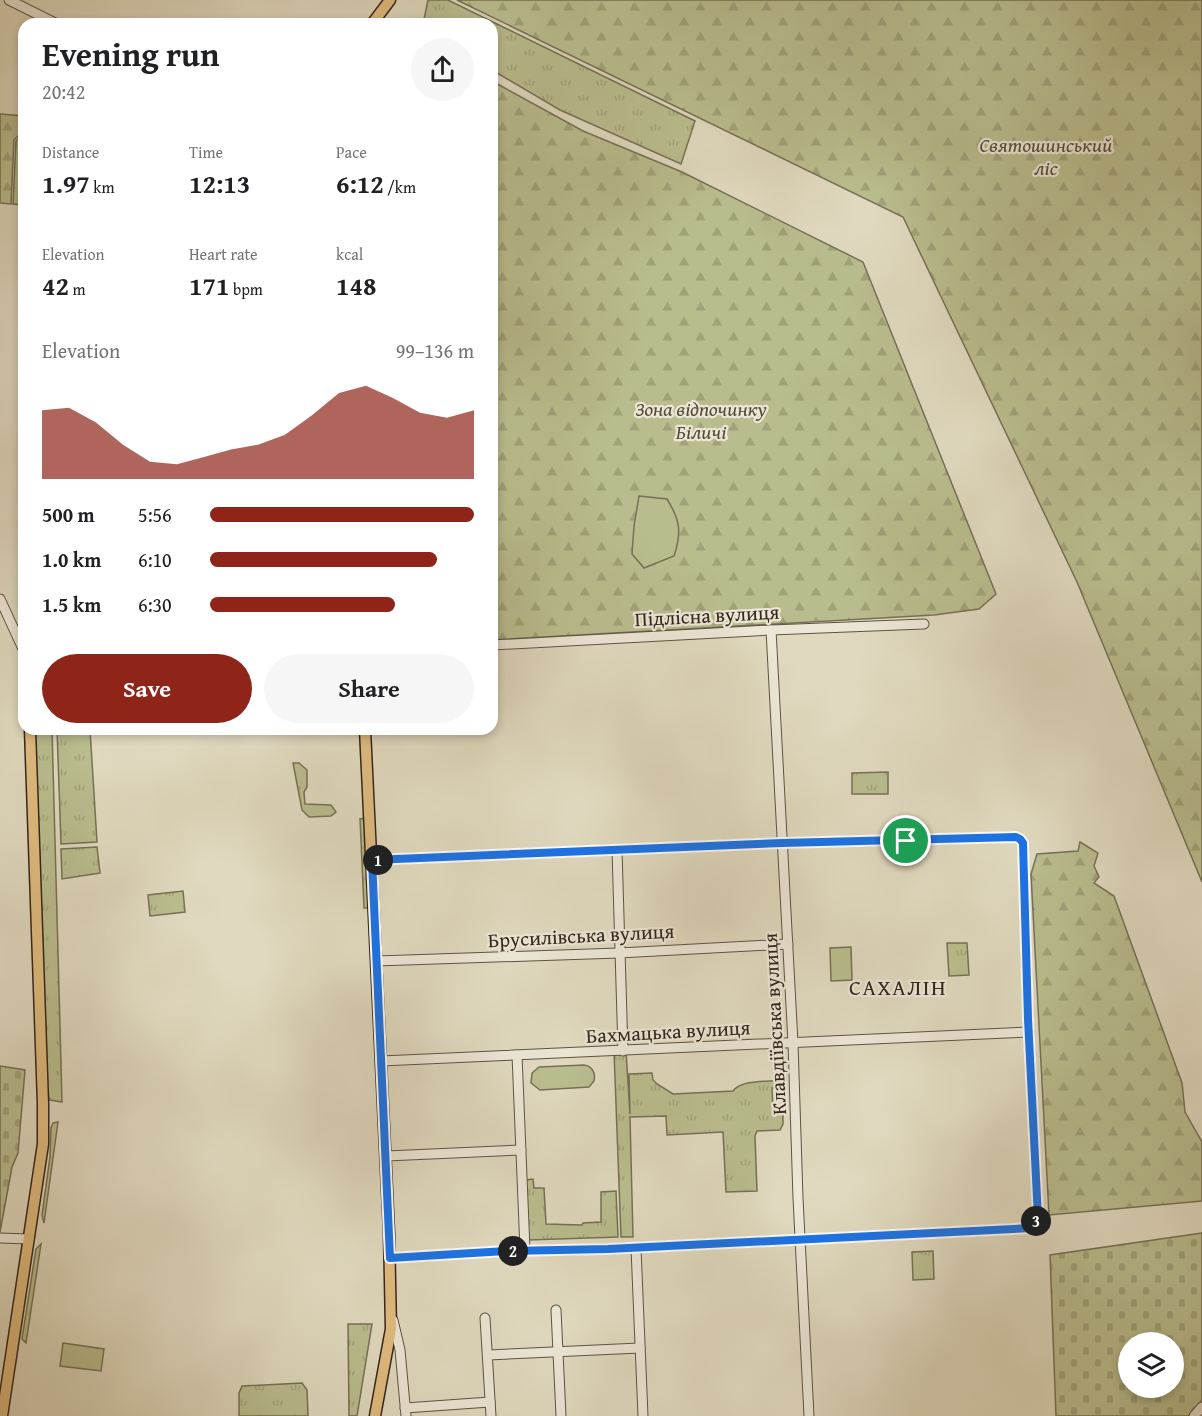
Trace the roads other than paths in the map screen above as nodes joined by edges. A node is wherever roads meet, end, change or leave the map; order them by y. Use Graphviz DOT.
graph roads {
  1 [pos="9,0"];
  2 [pos="390,0"];
  3 [pos="45,18"];
  4 [pos="376,18"];
  5 [pos="0,598"];
  6 [pos="924,624"];
  7 [pos="771,630"];
  8 [pos="18,638"];
  9 [pos="498,645"];
  10 [pos="30,735"];
  11 [pos="365,735"];
  12 [pos="782,843"];
  13 [pos="617,850"];
  14 [pos="372,860"];
  15 [pos="788,944"];
  16 [pos="619,953"];
  17 [pos="376,961"];
  18 [pos="1029,1032"];
  19 [pos="793,1043"];
  20 [pos="623,1051"];
  21 [pos="517,1055"];
  22 [pos="381,1061"];
  23 [pos="521,1150"];
  24 [pos="386,1156"];
  25 [pos="0,1239"];
  26 [pos="29,1239"];
  27 [pos="800,1240"];
  28 [pos="636,1248"];
  29 [pos="525,1250"];
  30 [pos="390,1258"];
  31 [pos="556,1310"];
  32 [pos="391,1312"];
  33 [pos="485,1318"];
  34 [pos="640,1348"];
  35 [pos="558,1352"];
  36 [pos="488,1355"];
  37 [pos="490,1402"];
  38 [pos="1202,1407"];
  39 [pos="406,1412"];
  40 [pos="2,1416"];
  41 [pos="375,1416"];
  42 [pos="492,1416"];
  43 [pos="561,1416"];
  44 [pos="643,1416"];
  45 [pos="808,1416"];
  46 [pos="1194,1416"];
  1 -- 3 [label="street"];
  2 -- 4 [label="main road"];
  5 -- 8 [label="street"];
  6 -- 7 [label="street, Підлісна вулиця"];
  7 -- 9 [label="street, Підлісна вулиця"];
  7 -- 12 [label="street, Клавдіївська вулиця"];
  10 -- 26 [label="main road"];
  11 -- 14 [label="main road"];
  12 -- 13 [label="street"];
  12 -- 15 [label="street, Клавдіївська вулиця"];
  12 -- 18 [label="street"];
  13 -- 14 [label="street"];
  13 -- 16 [label="street"];
  14 -- 17 [label="main road"];
  15 -- 16 [label="street, Брусилівська вулиця"];
  15 -- 19 [label="street, Клавдіївська вулиця"];
  16 -- 17 [label="street, Брусилівська вулиця"];
  16 -- 20 [label="street"];
  17 -- 22 [label="main road"];
  18 -- 19 [label="street, Бахмацька вулиця"];
  18 -- 27 [label="street"];
  19 -- 20 [label="street, Бахмацька вулиця"];
  19 -- 27 [label="street, Клавдіївська вулиця"];
  20 -- 21 [label="street, Бахмацька вулиця"];
  21 -- 22 [label="street, Бахмацька вулиця"];
  21 -- 23 [label="street"];
  22 -- 24 [label="main road"];
  23 -- 24 [label="street"];
  23 -- 29 [label="street"];
  24 -- 30 [label="main road"];
  25 -- 26 [label="street"];
  26 -- 40 [label="main road"];
  27 -- 28 [label="street"];
  27 -- 45 [label="street, Клавдіївська вулиця"];
  28 -- 29 [label="street"];
  28 -- 34 [label="street"];
  29 -- 30 [label="street"];
  30 -- 32 [label="main road"];
  31 -- 35 [label="street"];
  32 -- 39 [label="street"];
  32 -- 41 [label="main road"];
  33 -- 36 [label="street"];
  34 -- 35 [label="street"];
  34 -- 44 [label="street"];
  35 -- 36 [label="street"];
  35 -- 43 [label="street"];
  36 -- 37 [label="street"];
  37 -- 39 [label="street"];
  37 -- 42 [label="street"];
  38 -- 46 [label="street"];
}
